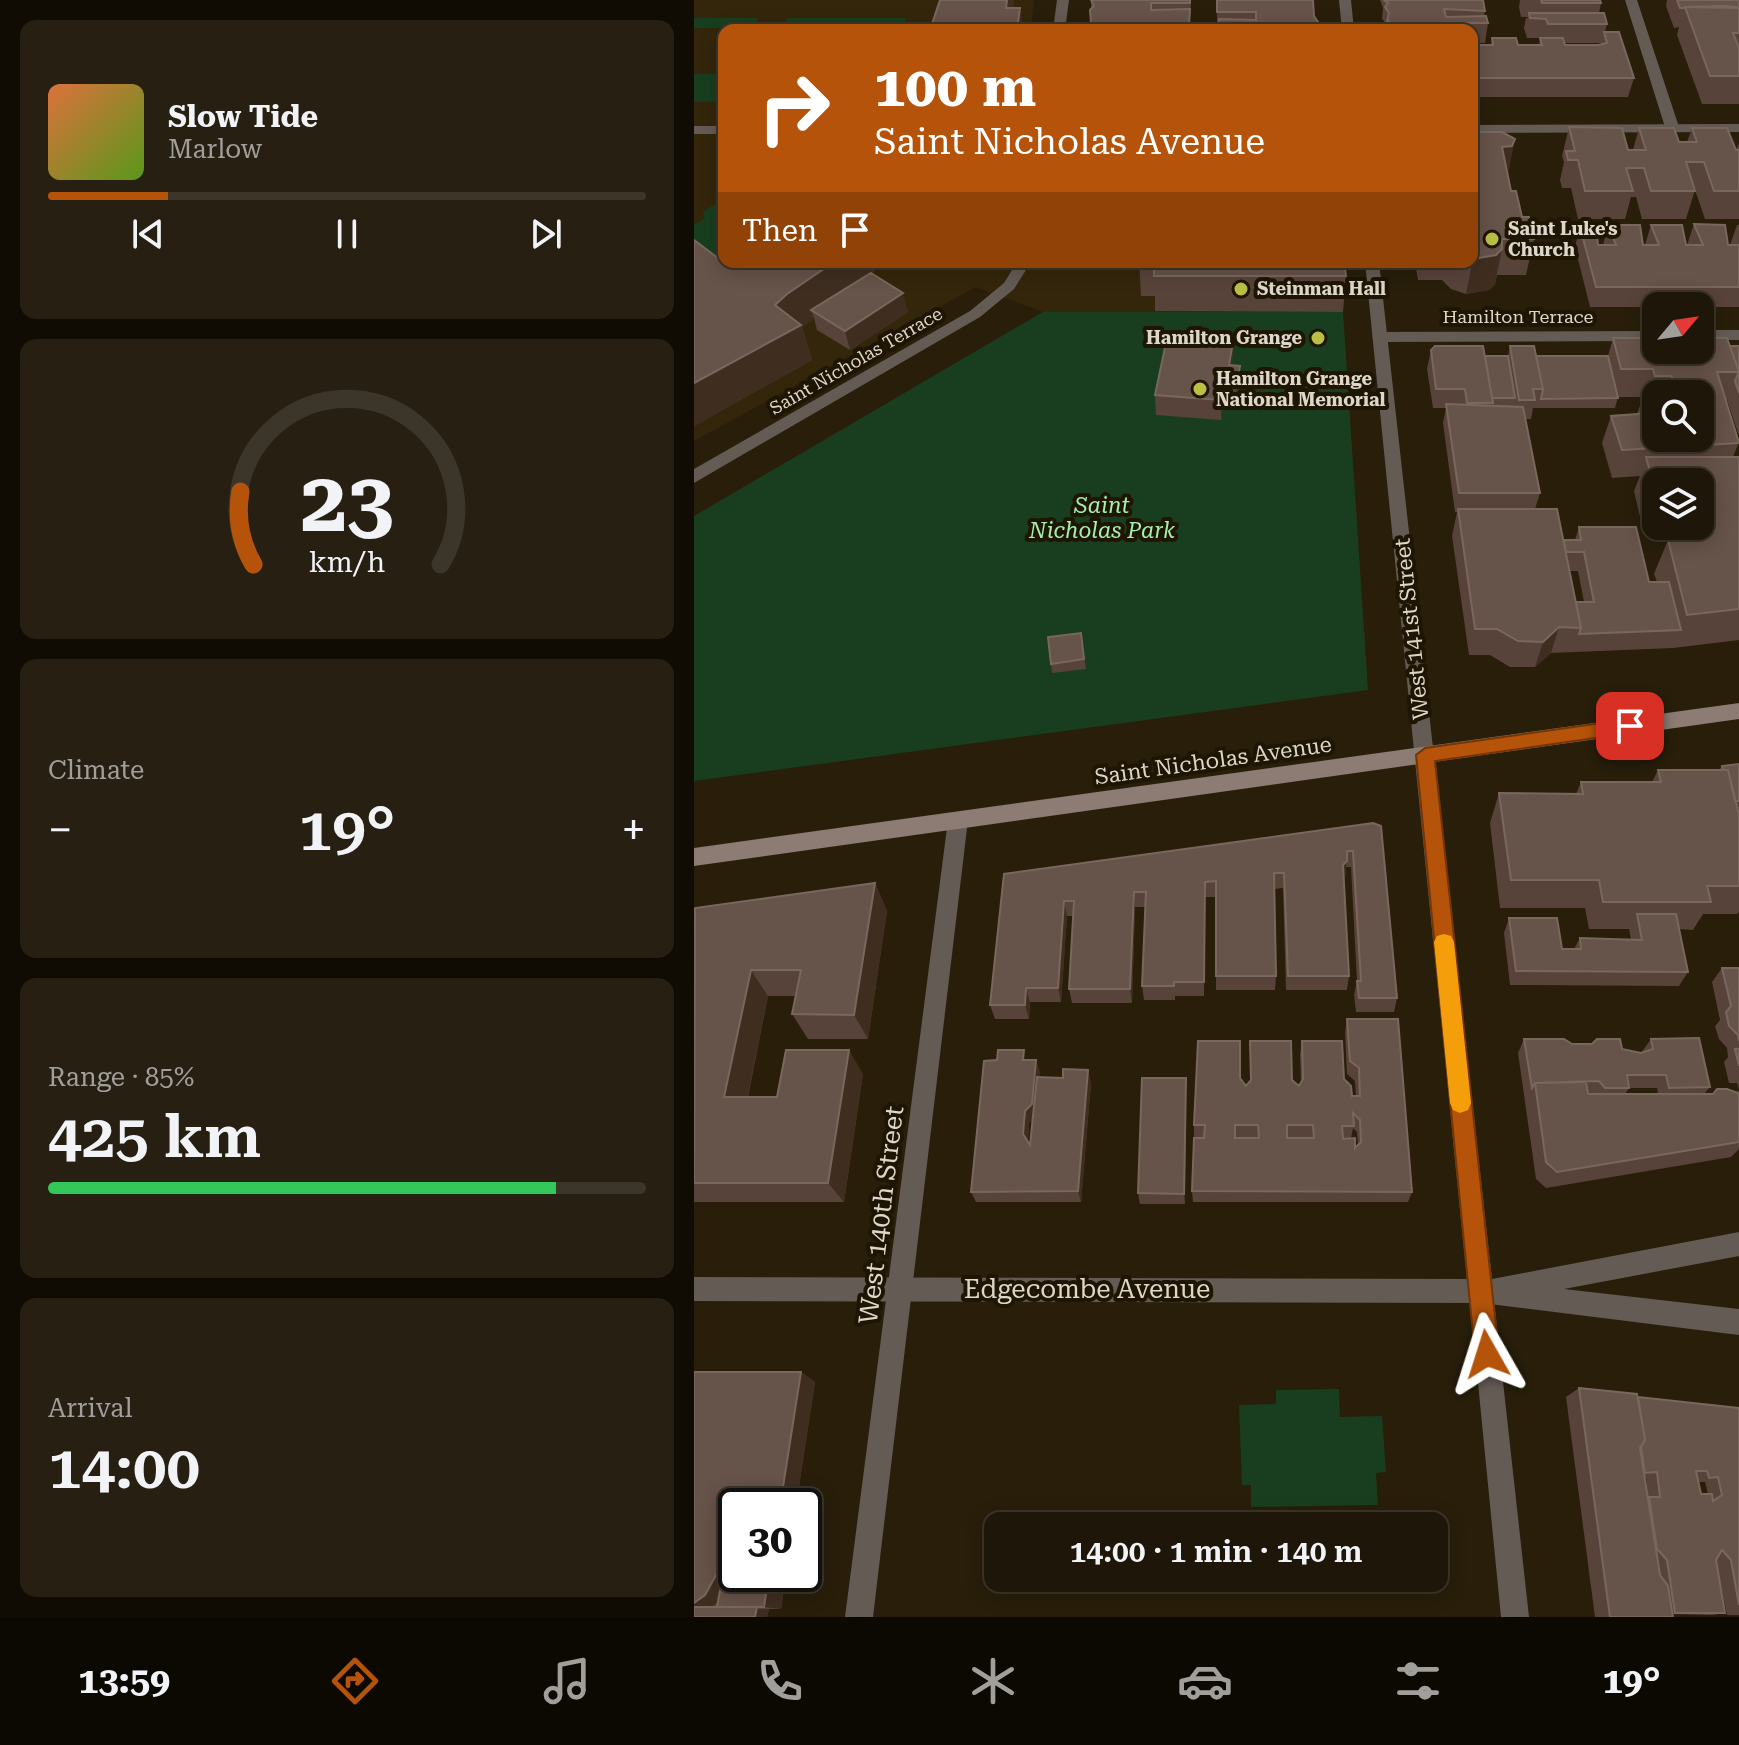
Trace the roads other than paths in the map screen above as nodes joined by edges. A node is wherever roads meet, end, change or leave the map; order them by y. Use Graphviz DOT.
graph roads {
  1 [pos="1063,0"];
  2 [pos="1345,0"];
  3 [pos="1631,0"];
  4 [pos="1060,24"];
  5 [pos="1347,24"];
  6 [pos="1672,127"];
  7 [pos="1739,128"];
  8 [pos="1478,129"];
  9 [pos="694,130"];
  10 [pos="718,130"];
  11 [pos="1020,268"];
  12 [pos="1373,268"];
  13 [pos="1714,335"];
  14 [pos="1739,335"];
  15 [pos="1642,336"];
  16 [pos="1380,337"];
  17 [pos="694,477"];
  18 [pos="1739,711"];
  19 [pos="1425,755"];
  20 [pos="958,820"];
  21 [pos="694,857"];
  22 [pos="1739,1244"];
  23 [pos="694,1289"];
  24 [pos="900,1289"];
  25 [pos="1481,1291"];
  26 [pos="1739,1322"];
  27 [pos="859,1617"];
  28 [pos="1515,1617"];
  1 -- 4 [label="street"];
  2 -- 5 [label="street"];
  3 -- 6 [label="street"];
  6 -- 7 [label="street"];
  6 -- 8 [label="street"];
  9 -- 10 [label="street"];
  11 -- 17 [label="street, Saint Nicholas Terrace"];
  12 -- 16 [label="street, West 141st Street"];
  13 -- 14 [label="street"];
  15 -- 16 [label="street, Hamilton Terrace"];
  16 -- 19 [label="street, West 141st Street"];
  18 -- 19 [label="main road, Saint Nicholas Avenue"];
  19 -- 20 [label="main road, Saint Nicholas Avenue"];
  19 -- 25 [label="street, West 141st Street"];
  20 -- 21 [label="main road, Saint Nicholas Avenue"];
  20 -- 24 [label="street, West 140th Street"];
  22 -- 25 [label="street, Edgecombe Avenue"];
  23 -- 24 [label="street, Edgecombe Avenue"];
  24 -- 25 [label="street, Edgecombe Avenue"];
  24 -- 27 [label="street, West 140th Street"];
  25 -- 26 [label="street, Edgecombe Avenue"];
  25 -- 28 [label="street, West 141st Street"];
}
